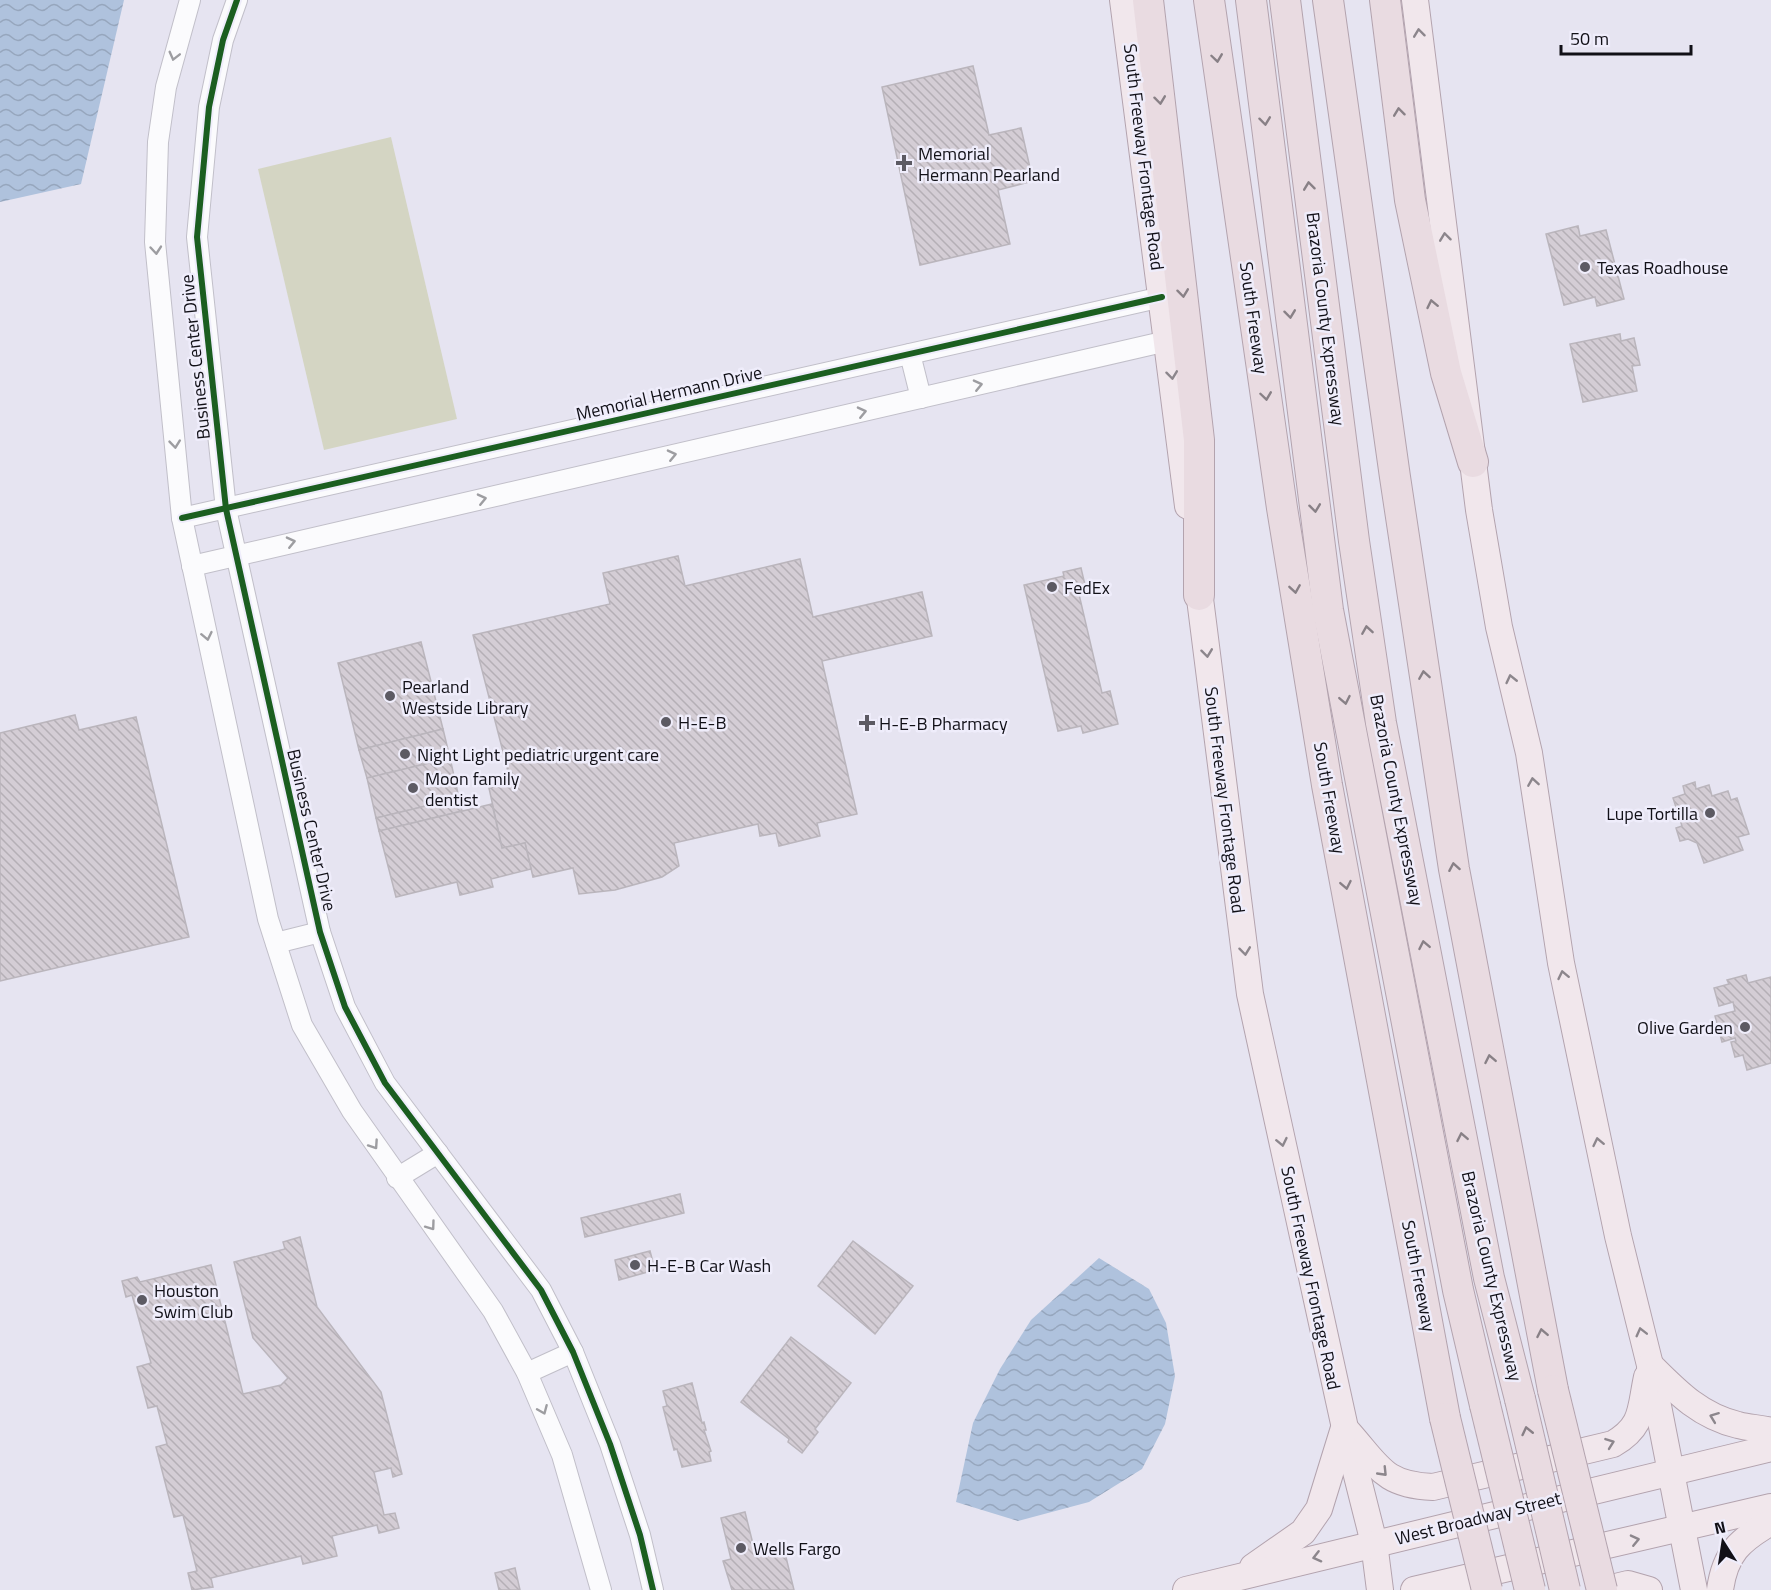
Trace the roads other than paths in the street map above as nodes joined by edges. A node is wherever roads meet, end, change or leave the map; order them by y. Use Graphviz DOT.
graph roads {
  1 [pos="190,0"];
  2 [pos="237,0"];
  3 [pos="1123,0"];
  4 [pos="1148,0"];
  5 [pos="1209,0"];
  6 [pos="1251,0"];
  7 [pos="1285,0"];
  8 [pos="1328,0"];
  9 [pos="1385,0"];
  10 [pos="1415,0"];
  11 [pos="1162,297"];
  12 [pos="1167,341"];
  13 [pos="910,354"];
  14 [pos="921,398"];
  15 [pos="1473,462"];
  16 [pos="226,509"];
  17 [pos="182,518"];
  18 [pos="234,555"];
  19 [pos="192,566"];
  20 [pos="1199,595"];
  21 [pos="320,932"];
  22 [pos="276,943"];
  23 [pos="438,1153"];
  24 [pos="397,1178"];
  25 [pos="573,1352"];
  26 [pos="1650,1365"];
  27 [pos="527,1373"];
  28 [pos="1345,1428"];
  29 [pos="1771,1431"];
  30 [pos="1771,1448"];
  31 [pos="1670,1471"];
  32 [pos="1771,1507"];
  33 [pos="1771,1522"];
  34 [pos="1681,1529"];
  35 [pos="1374,1543"];
  36 [pos="1240,1576"];
  37 [pos="601,1590"];
  38 [pos="653,1590"];
  39 [pos="1186,1590"];
  40 [pos="1380,1590"];
  41 [pos="1414,1590"];
  42 [pos="1487,1590"];
  43 [pos="1530,1590"];
  44 [pos="1565,1590"];
  45 [pos="1602,1590"];
  46 [pos="1648,1590"];
  47 [pos="1694,1590"];
  48 [pos="1720,1590"];
  1 -- 17 [label="street, Business Center Drive, one-way"];
  2 -- 16 [label="street, Business Center Drive"];
  3 -- 11 [label="main road, South Freeway Frontage Road"];
  4 -- 20 [label="highway, one-way"];
  5 -- 42 [label="highway, South Freeway, one-way, bridge"];
  6 -- 43 [label="highway, Brazoria County Expressway, one-way, bridge"];
  44 -- 7 [label="highway, Brazoria County Expressway, one-way, bridge"];
  45 -- 8 [label="highway, one-way, bridge"];
  15 -- 9 [label="highway, one-way"];
  15 -- 10 [label="main road, one-way"];
  11 -- 12 [label="main road, South Freeway Frontage Road"];
  11 -- 13 [label="street, Memorial Hermann Drive"];
  14 -- 12 [label="street, one-way"];
  12 -- 20 [label="main road, South Freeway Frontage Road, one-way"];
  13 -- 14 [label="street"];
  13 -- 16 [label="street, Memorial Hermann Drive"];
  18 -- 14 [label="street, one-way"];
  26 -- 15 [label="main road, one-way"];
  16 -- 17 [label="street, Memorial Hermann Drive"];
  16 -- 18 [label="street, Business Center Drive"];
  17 -- 19 [label="street, Business Center Drive"];
  18 -- 19 [label="street"];
  18 -- 21 [label="street, Business Center Drive"];
  19 -- 22 [label="street, Business Center Drive, one-way"];
  20 -- 28 [label="main road, South Freeway Frontage Road, one-way"];
  21 -- 22 [label="street"];
  21 -- 23 [label="street, Business Center Drive"];
  22 -- 24 [label="street, Business Center Drive, one-way"];
  23 -- 24 [label="street"];
  23 -- 25 [label="street, Business Center Drive"];
  24 -- 27 [label="street, Business Center Drive, one-way"];
  25 -- 27 [label="street"];
  25 -- 38 [label="street, Business Center Drive"];
  28 -- 26 [label="main road, one-way"];
  29 -- 26 [label="main road, one-way"];
  26 -- 31 [label="main road"];
  27 -- 37 [label="street, Business Center Drive, one-way"];
  28 -- 35 [label="main road, South Freeway Frontage Road"];
  28 -- 36 [label="main road"];
  30 -- 31 [label="main road, West Broadway Street"];
  31 -- 34 [label="main road"];
  31 -- 35 [label="main road, West Broadway Street"];
  32 -- 34 [label="main road"];
  33 -- 48 [label="main road"];
  41 -- 34 [label="main road, one-way"];
  34 -- 47 [label="main road"];
  35 -- 36 [label="main road, West Broadway Street, one-way"];
  35 -- 40 [label="main road, South Freeway Frontage Road"];
  36 -- 39 [label="main road, West Broadway Street"];
  45 -- 46 [label="main road"];
}
